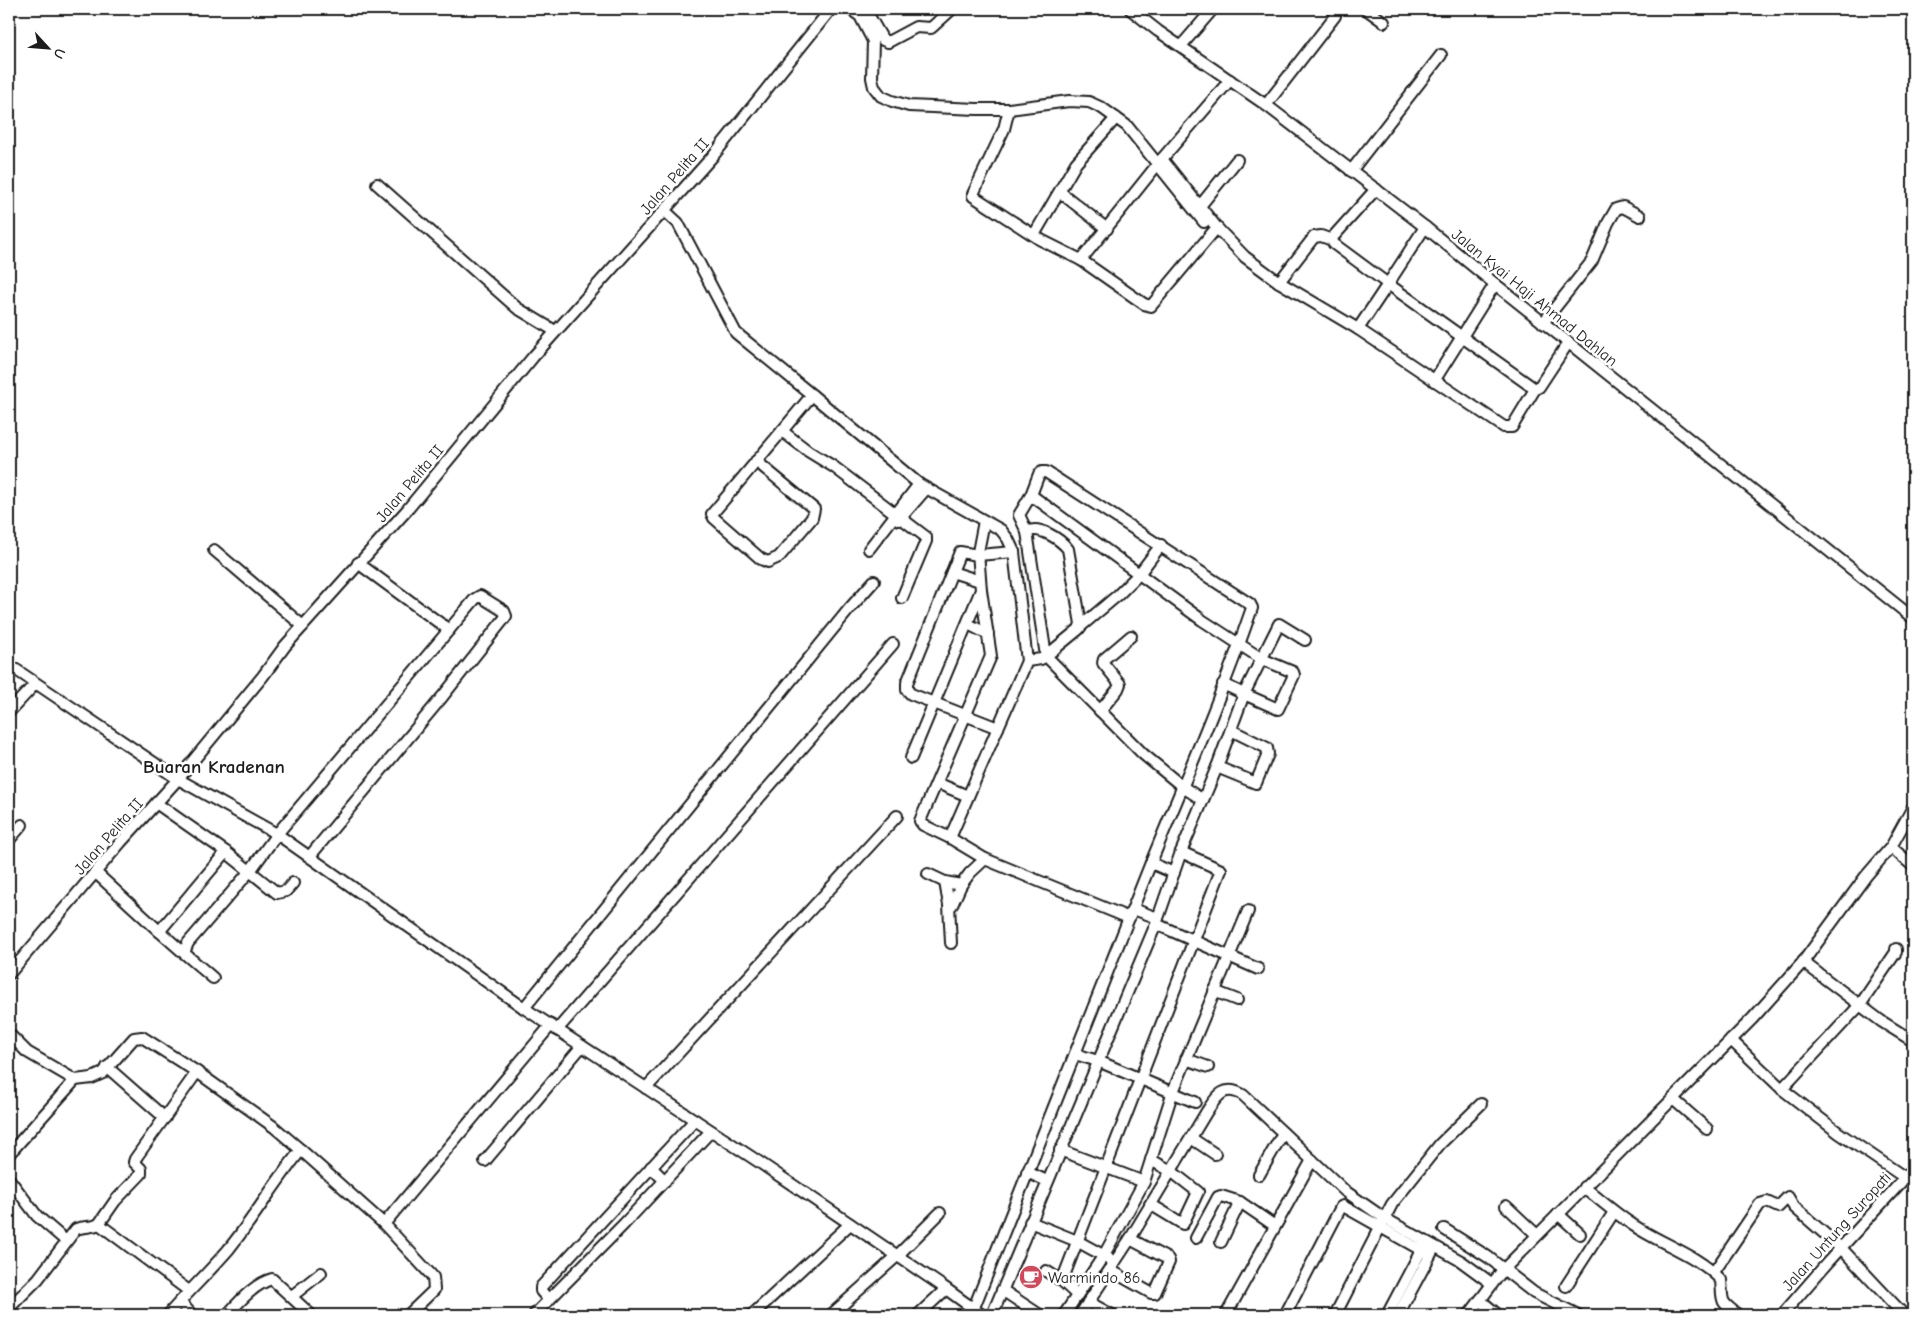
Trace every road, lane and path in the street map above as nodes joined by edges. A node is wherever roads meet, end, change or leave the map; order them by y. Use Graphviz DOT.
graph roads {
  1 [pos="831,9"];
  2 [pos="850,9"];
  3 [pos="865,9"];
  4 [pos="952,9"];
  5 [pos="1130,9"];
  6 [pos="1212,9"];
  7 [pos="1366,9"];
  8 [pos="1335,16"];
  9 [pos="1384,22"];
  10 [pos="878,40"];
  11 [pos="1181,46"];
  12 [pos="1441,55"];
  13 [pos="1226,85"];
  14 [pos="1266,104"];
  15 [pos="1009,109"];
  16 [pos="1116,118"];
  17 [pos="1237,160"];
  18 [pos="1160,161"];
  19 [pos="1351,171"];
  20 [pos="377,184"];
  21 [pos="1060,192"];
  22 [pos="1373,192"];
  23 [pos="671,203"];
  24 [pos="1200,206"];
  25 [pos="1640,216"];
  26 [pos="1107,229"];
  27 [pos="1216,231"];
  28 [pos="1423,231"];
  29 [pos="1034,235"];
  30 [pos="1332,240"];
  31 [pos="1081,260"];
  32 [pos="1279,282"];
  33 [pos="1388,284"];
  34 [pos="1492,289"];
  35 [pos="1544,323"];
  36 [pos="1358,329"];
  37 [pos="555,331"];
  38 [pos="1462,336"];
  39 [pos="1568,343"];
  40 [pos="1434,381"];
  41 [pos="1535,389"];
  42 [pos="812,395"];
  43 [pos="782,431"];
  44 [pos="756,461"];
  45 [pos="923,487"];
  46 [pos="1031,495"];
  47 [pos="898,516"];
  48 [pos="984,521"];
  49 [pos="1027,532"];
  50 [pos="1161,545"];
  51 [pos="214,550"];
  52 [pos="869,552"];
  53 [pos="1014,552"];
  54 [pos="978,555"];
  55 [pos="358,564"];
  56 [pos="952,572"];
  57 [pos="1139,574"];
  58 [pos="874,582"];
  59 [pos="980,586"];
  60 [pos="902,598"];
  61 [pos="1913,618"];
  62 [pos="968,624"];
  63 [pos="303,626"];
  64 [pos="1080,627"];
  65 [pos="449,630"];
  66 [pos="988,634"];
  67 [pos="1131,636"];
  68 [pos="1305,640"];
  69 [pos="893,644"];
  70 [pos="1239,644"];
  71 [pos="1037,659"];
  72 [pos="1262,660"];
  73 [pos="12,667"];
  74 [pos="33,683"];
  75 [pos="1223,684"];
  76 [pos="1244,694"];
  77 [pos="933,704"];
  78 [pos="1100,711"];
  79 [pos="9,712"];
  80 [pos="967,715"];
  81 [pos="998,728"];
  82 [pos="1231,730"];
  83 [pos="911,758"];
  84 [pos="1217,767"];
  85 [pos="178,779"];
  86 [pos="937,783"];
  87 [pos="1183,788"];
  88 [pos="968,796"];
  89 [pos="1203,800"];
  90 [pos="156,803"];
  91 [pos="1913,807"];
  92 [pos="897,816"];
  93 [pos="22,825"];
  94 [pos="277,834"];
  95 [pos="950,838"];
  96 [pos="9,840"];
  97 [pos="1891,847"];
  98 [pos="226,852"];
  99 [pos="1181,852"];
  100 [pos="310,856"];
  101 [pos="985,859"];
  102 [pos="1151,864"];
  103 [pos="1913,866"];
  104 [pos="250,871"];
  105 [pos="95,872"];
  106 [pos="1174,873"];
  107 [pos="928,874"];
  108 [pos="945,882"];
  109 [pos="293,883"];
  110 [pos="961,885"];
  111 [pos="949,905"];
  112 [pos="1248,911"];
  113 [pos="1131,914"];
  114 [pos="1157,921"];
  115 [pos="159,930"];
  116 [pos="1193,940"];
  117 [pos="951,943"];
  118 [pos="1896,949"];
  119 [pos="184,953"];
  120 [pos="1228,956"];
  121 [pos="1803,962"];
  122 [pos="1258,969"];
  123 [pos="9,974"];
  124 [pos="213,978"];
  125 [pos="1214,991"];
  126 [pos="1237,1000"];
  127 [pos="1860,1005"];
  128 [pos="524,1008"];
  129 [pos="554,1028"];
  130 [pos="9,1034"];
  131 [pos="1731,1040"];
  132 [pos="1913,1041"];
  133 [pos="582,1046"];
  134 [pos="1075,1054"];
  135 [pos="1186,1059"];
  136 [pos="1098,1061"];
  137 [pos="108,1067"];
  138 [pos="1208,1067"];
  139 [pos="197,1072"];
  140 [pos="1139,1079"];
  141 [pos="75,1080"];
  142 [pos="646,1088"];
  143 [pos="1782,1089"];
  144 [pos="1172,1094"];
  145 [pos="1673,1099"];
  146 [pos="1194,1102"];
  147 [pos="1481,1104"];
  148 [pos="165,1118"];
  149 [pos="695,1120"];
  150 [pos="1707,1129"];
  151 [pos="712,1131"];
  152 [pos="1283,1133"];
  153 [pos="1191,1138"];
  154 [pos="302,1150"];
  155 [pos="1060,1150"];
  156 [pos="9,1154"];
  157 [pos="1215,1154"];
  158 [pos="1151,1160"];
  159 [pos="1312,1160"];
  160 [pos="485,1161"];
  161 [pos="652,1167"];
  162 [pos="1106,1167"];
  163 [pos="1913,1169"];
  164 [pos="1169,1170"];
  165 [pos="1027,1172"];
  166 [pos="1258,1175"];
  167 [pos="1904,1177"];
  168 [pos="9,1179"];
  169 [pos="1046,1181"];
  170 [pos="665,1182"];
  171 [pos="1144,1182"];
  172 [pos="1584,1187"];
  173 [pos="1240,1202"];
  174 [pos="1150,1204"];
  175 [pos="1506,1206"];
  176 [pos="1614,1212"];
  177 [pos="940,1213"];
  178 [pos="1558,1214"];
  179 [pos="1383,1220"];
  180 [pos="385,1222"];
  181 [pos="1030,1222"];
  182 [pos="99,1224"];
  183 [pos="850,1224"];
  184 [pos="1275,1226"];
  185 [pos="1444,1229"];
  186 [pos="1580,1234"];
  187 [pos="1537,1235"];
  188 [pos="1196,1238"];
  189 [pos="1130,1239"];
  190 [pos="66,1240"];
  191 [pos="1077,1241"];
  192 [pos="1221,1242"];
  193 [pos="1431,1243"];
  194 [pos="1841,1248"];
  195 [pos="1426,1253"];
  196 [pos="897,1256"];
  197 [pos="1110,1261"];
  198 [pos="1503,1270"];
  199 [pos="1046,1271"];
  200 [pos="1714,1272"];
  201 [pos="321,1273"];
  202 [pos="1062,1281"];
  203 [pos="1493,1281"];
  204 [pos="1566,1286"];
  205 [pos="946,1289"];
  206 [pos="1002,1290"];
  207 [pos="190,1291"];
  208 [pos="292,1296"];
  209 [pos="1077,1296"];
  210 [pos="549,1300"];
  211 [pos="1480,1300"];
  212 [pos="180,1302"];
  213 [pos="1088,1302"];
  214 [pos="9,1308"];
  215 [pos="978,1313"];
  216 [pos="168,1315"];
  217 [pos="192,1315"];
  218 [pos="227,1315"];
  219 [pos="311,1315"];
  220 [pos="408,1315"];
  221 [pos="534,1315"];
  222 [pos="752,1315"];
  223 [pos="831,1315"];
  224 [pos="918,1315"];
  225 [pos="992,1315"];
  226 [pos="1040,1315"];
  227 [pos="1064,1315"];
  228 [pos="1080,1315"];
  229 [pos="1112,1315"];
  230 [pos="1226,1315"];
  231 [pos="1285,1315"];
  232 [pos="1335,1315"];
  233 [pos="1387,1315"];
  234 [pos="1398,1315"];
  235 [pos="1469,1315"];
  236 [pos="1498,1315"];
  237 [pos="1578,1315"];
  238 [pos="1738,1315"];
  239 [pos="1782,1315"];
  240 [pos="1904,1315"];
  1 -- 23 [label="street, Jalan Pelita II"];
  2 -- 10 [label="street"];
  3 -- 10 [label="street"];
  4 -- 10 [label="street"];
  5 -- 11 [label="street, Jalan Kyai Haji Ahmad Dahlan"];
  6 -- 11 [label="street"];
  7 -- 9 [label="street"];
  8 -- 14 [label="street"];
  10 -- 15 [label="street"];
  11 -- 13 [label="street, Jalan Kyai Haji Ahmad Dahlan"];
  12 -- 19 [label="street"];
  13 -- 14 [label="street, Jalan Kyai Haji Ahmad Dahlan"];
  13 -- 18 [label="street"];
  14 -- 19 [label="street, Jalan Kyai Haji Ahmad Dahlan"];
  15 -- 16 [label="street"];
  15 -- 29 [label="street"];
  16 -- 18 [label="street"];
  16 -- 21 [label="street"];
  17 -- 24 [label="street"];
  18 -- 24 [label="street"];
  18 -- 26 [label="street"];
  18 -- 27 [label="street"];
  19 -- 22 [label="street, Jalan Kyai Haji Ahmad Dahlan"];
  20 -- 37 [label="street"];
  21 -- 26 [label="street"];
  21 -- 29 [label="street"];
  22 -- 28 [label="street, Jalan Kyai Haji Ahmad Dahlan"];
  22 -- 30 [label="street"];
  23 -- 37 [label="street, Jalan Pelita II"];
  23 -- 42 [label="street"];
  24 -- 27 [label="street"];
  25 -- 35 [label="street"];
  26 -- 31 [label="street"];
  27 -- 31 [label="street"];
  27 -- 32 [label="street"];
  28 -- 33 [label="street"];
  28 -- 34 [label="street, Jalan Kyai Haji Ahmad Dahlan"];
  29 -- 31 [label="street"];
  30 -- 32 [label="street"];
  30 -- 33 [label="street"];
  32 -- 36 [label="street"];
  33 -- 36 [label="street"];
  33 -- 38 [label="street"];
  34 -- 35 [label="street, Jalan Kyai Haji Ahmad Dahlan"];
  34 -- 38 [label="street"];
  35 -- 39 [label="street, Jalan Kyai Haji Ahmad Dahlan"];
  36 -- 40 [label="street"];
  37 -- 55 [label="street, Jalan Pelita II"];
  38 -- 40 [label="street"];
  38 -- 41 [label="street"];
  39 -- 41 [label="street"];
  39 -- 61 [label="street, Jalan Kyai Haji Ahmad Dahlan"];
  40 -- 41 [label="street"];
  42 -- 43 [label="street"];
  42 -- 45 [label="street"];
  43 -- 44 [label="street"];
  43 -- 47 [label="street"];
  44 -- 44 [label="street"];
  45 -- 47 [label="street"];
  45 -- 48 [label="street"];
  46 -- 49 [label="street"];
  46 -- 50 [label="street"];
  46 -- 57 [label="street"];
  47 -- 52 [label="street"];
  47 -- 60 [label="street"];
  48 -- 53 [label="street"];
  48 -- 54 [label="street"];
  49 -- 64 [label="street"];
  49 -- 71 [label="street"];
  50 -- 57 [label="street"];
  50 -- 70 [label="street"];
  51 -- 63 [label="street"];
  53 -- 54 [label="street"];
  53 -- 71 [label="street"];
  54 -- 56 [label="street"];
  54 -- 59 [label="street"];
  55 -- 63 [label="street, Jalan Pelita II"];
  55 -- 65 [label="street"];
  56 -- 59 [label="street"];
  56 -- 77 [label="street"];
  57 -- 64 [label="street"];
  57 -- 70 [label="street"];
  58 -- 128 [label="street"];
  59 -- 62 [label="street"];
  59 -- 66 [label="street"];
  62 -- 66 [label="street"];
  62 -- 77 [label="street"];
  63 -- 85 [label="street, Jalan Pelita II"];
  64 -- 71 [label="street"];
  65 -- 94 [label="street"];
  65 -- 100 [label="street"];
  66 -- 80 [label="street"];
  67 -- 78 [label="street"];
  68 -- 72 [label="street"];
  69 -- 129 [label="street"];
  70 -- 72 [label="street"];
  70 -- 75 [label="street"];
  71 -- 78 [label="street"];
  71 -- 81 [label="street"];
  72 -- 76 [label="street"];
  72 -- 76 [label="street"];
  73 -- 74 [label="street"];
  74 -- 79 [label="street"];
  74 -- 85 [label="street"];
  75 -- 76 [label="street"];
  75 -- 87 [label="street"];
  76 -- 82 [label="street"];
  77 -- 80 [label="street"];
  77 -- 83 [label="street"];
  78 -- 87 [label="street"];
  80 -- 81 [label="street"];
  80 -- 86 [label="street"];
  81 -- 88 [label="street"];
  82 -- 84 [label="street"];
  82 -- 84 [label="street"];
  84 -- 89 [label="street"];
  85 -- 90 [label="street, Jalan Pelita II"];
  85 -- 94 [label="street"];
  86 -- 88 [label="street"];
  86 -- 95 [label="street"];
  87 -- 89 [label="street"];
  87 -- 102 [label="street"];
  88 -- 95 [label="street"];
  89 -- 99 [label="street"];
  90 -- 98 [label="street"];
  90 -- 105 [label="street, Jalan Pelita II"];
  91 -- 97 [label="street"];
  92 -- 142 [label="street"];
  93 -- 96 [label="street"];
  94 -- 100 [label="street"];
  94 -- 104 [label="street"];
  95 -- 101 [label="street"];
  97 -- 103 [label="street"];
  97 -- 121 [label="street"];
  98 -- 104 [label="street"];
  98 -- 115 [label="street"];
  99 -- 106 [label="street"];
  99 -- 116 [label="street"];
  100 -- 128 [label="street"];
  101 -- 110 [label="street"];
  101 -- 113 [label="street"];
  102 -- 106 [label="street"];
  102 -- 113 [label="street"];
  104 -- 109 [label="street"];
  104 -- 119 [label="street"];
  105 -- 115 [label="street"];
  105 -- 123 [label="street, Jalan Pelita II"];
  106 -- 114 [label="street"];
  107 -- 108 [label="street"];
  108 -- 110 [label="street"];
  108 -- 111 [label="street"];
  110 -- 111 [label="street"];
  111 -- 117 [label="street"];
  112 -- 120 [label="street"];
  113 -- 114 [label="street"];
  113 -- 134 [label="street"];
  114 -- 116 [label="street"];
  114 -- 136 [label="street"];
  115 -- 119 [label="street"];
  116 -- 120 [label="street"];
  116 -- 140 [label="street"];
  118 -- 127 [label="street"];
  119 -- 124 [label="street"];
  120 -- 122 [label="street"];
  120 -- 125 [label="street"];
  121 -- 127 [label="street"];
  121 -- 131 [label="street"];
  125 -- 126 [label="street"];
  125 -- 135 [label="street"];
  127 -- 132 [label="street"];
  127 -- 143 [label="street"];
  128 -- 129 [label="street"];
  129 -- 133 [label="street"];
  129 -- 180 [label="street"];
  130 -- 141 [label="street"];
  131 -- 143 [label="street"];
  131 -- 145 [label="street"];
  133 -- 142 [label="street"];
  133 -- 160 [label="street"];
  134 -- 136 [label="street"];
  134 -- 165 [label="street"];
  135 -- 138 [label="street"];
  135 -- 144 [label="street"];
  136 -- 140 [label="street"];
  136 -- 155 [label="street"];
  137 -- 139 [label="street"];
  137 -- 141 [label="street"];
  137 -- 148 [label="street"];
  139 -- 148 [label="street"];
  139 -- 154 [label="street"];
  140 -- 144 [label="street"];
  140 -- 162 [label="street"];
  141 -- 156 [label="street"];
  142 -- 149 [label="street"];
  143 -- 167 [label="street"];
  144 -- 146 [label="street"];
  144 -- 158 [label="street"];
  145 -- 150 [label="street"];
  145 -- 172 [label="street"];
  147 -- 179 [label="street"];
  148 -- 182 [label="street"];
  149 -- 151 [label="street"];
  149 -- 161 [label="street"];
  151 -- 170 [label="street"];
  151 -- 183 [label="street"];
  152 -- 153 [label="street"];
  152 -- 159 [label="street"];
  152 -- 166 [label="street"];
  153 -- 157 [label="street"];
  153 -- 164 [label="street"];
  154 -- 180 [label="street"];
  154 -- 207 [label="street"];
  155 -- 162 [label="street"];
  155 -- 169 [label="street"];
  158 -- 164 [label="street"];
  158 -- 171 [label="street"];
  159 -- 179 [label="street"];
  159 -- 184 [label="street"];
  161 -- 170 [label="street"];
  161 -- 210 [label="street"];
  162 -- 171 [label="street"];
  162 -- 191 [label="street"];
  163 -- 167 [label="street, Jalan Untung Suropati"];
  164 -- 174 [label="street"];
  164 -- 174 [label="street"];
  165 -- 169 [label="street"];
  165 -- 215 [label="street"];
  167 -- 194 [label="street, Jalan Untung Suropati"];
  168 -- 190 [label="street"];
  169 -- 181 [label="street"];
  170 -- 210 [label="street"];
  171 -- 197 [label="street"];
  172 -- 176 [label="street"];
  172 -- 178 [label="street"];
  173 -- 184 [label="street"];
  173 -- 188 [label="street"];
  173 -- 192 [label="street"];
  174 -- 189 [label="street"];
  175 -- 187 [label="street"];
  176 -- 200 [label="street"];
  176 -- 204 [label="street"];
  177 -- 196 [label="street"];
  178 -- 186 [label="street"];
  178 -- 187 [label="street"];
  179 -- 193 [label="street"];
  179 -- 195 [label="street"];
  179 -- 231 [label="street"];
  179 -- 232 [label="street"];
  180 -- 220 [label="street"];
  181 -- 191 [label="street"];
  181 -- 206 [label="street"];
  182 -- 190 [label="street"];
  182 -- 207 [label="street"];
  183 -- 196 [label="street"];
  183 -- 222 [label="street"];
  184 -- 230 [label="street"];
  185 -- 198 [label="street"];
  187 -- 198 [label="street"];
  189 -- 197 [label="street"];
  189 -- 197 [label="street"];
  190 -- 214 [label="street"];
  191 -- 197 [label="street"];
  191 -- 202 [label="street"];
  193 -- 195 [label="street"];
  193 -- 203 [label="street"];
  194 -- 200 [label="street"];
  194 -- 239 [label="street, Jalan Untung Suropati"];
  194 -- 240 [label="street"];
  195 -- 233 [label="street"];
  195 -- 234 [label="street"];
  196 -- 205 [label="street"];
  196 -- 223 [label="street"];
  197 -- 209 [label="street"];
  197 -- 213 [label="street"];
  198 -- 203 [label="street"];
  198 -- 237 [label="street"];
  199 -- 202 [label="street"];
  200 -- 238 [label="street"];
  201 -- 208 [label="street"];
  202 -- 209 [label="street"];
  203 -- 211 [label="street"];
  205 -- 215 [label="street"];
  205 -- 224 [label="street"];
  206 -- 225 [label="street"];
  206 -- 226 [label="street"];
  207 -- 212 [label="street"];
  208 -- 218 [label="street"];
  208 -- 219 [label="street"];
  209 -- 227 [label="street"];
  210 -- 221 [label="street"];
  211 -- 235 [label="street"];
  211 -- 236 [label="street"];
  212 -- 216 [label="street"];
  212 -- 217 [label="street"];
  213 -- 228 [label="street"];
  213 -- 229 [label="street"];
}
